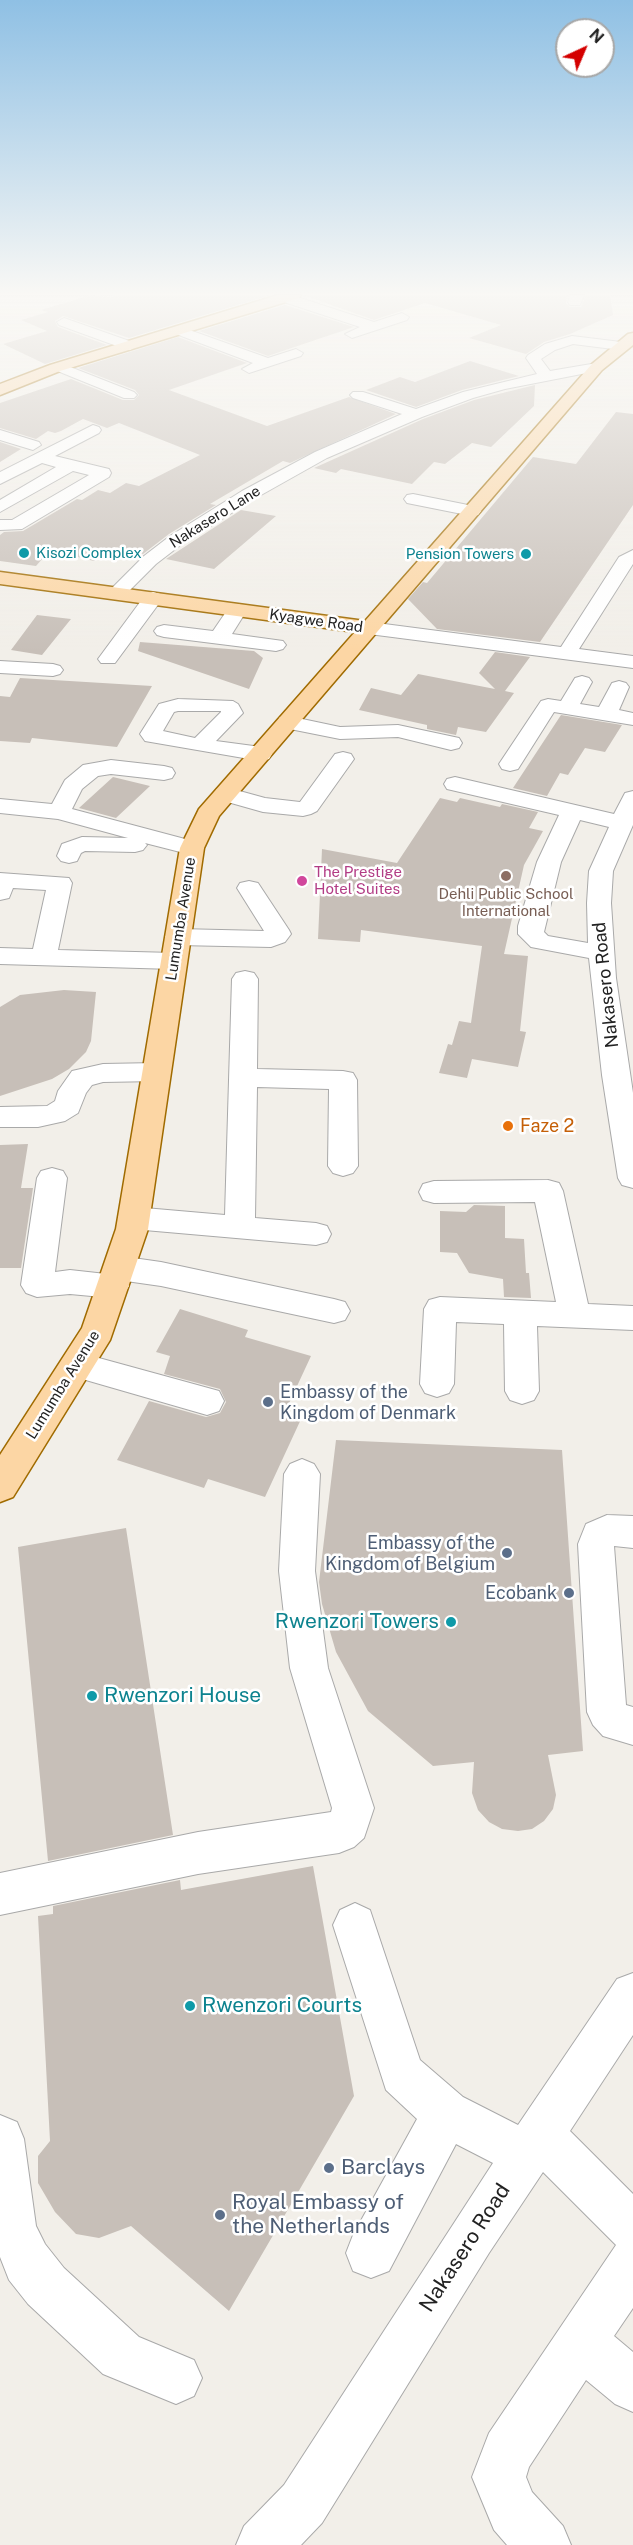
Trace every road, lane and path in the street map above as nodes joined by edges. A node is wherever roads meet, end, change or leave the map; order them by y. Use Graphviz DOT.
graph roads {
  1 [pos="416,414"];
  2 [pos="556,414"];
  3 [pos="93,430"];
  4 [pos="0,435"];
  5 [pos="43,454"];
  6 [pos="0,463"];
  7 [pos="70,465"];
  8 [pos="20,468"];
  9 [pos="0,479"];
  10 [pos="413,499"];
  11 [pos="0,507"];
  12 [pos="472,511"];
  13 [pos="0,525"];
  14 [pos="633,555"];
  15 [pos="0,578"];
  16 [pos="116,593"];
  17 [pos="153,598"];
  18 [pos="237,610"];
  19 [pos="369,628"];
  20 [pos="164,631"];
  21 [pos="219,638"];
  22 [pos="276,645"];
  23 [pos="566,654"];
  24 [pos="108,658"];
  25 [pos="633,662"];
  26 [pos="0,667"];
  27 [pos="53,670"];
  28 [pos="582,682"];
  29 [pos="619,687"];
  30 [pos="567,708"];
  31 [pos="606,715"];
  32 [pos="633,719"];
  33 [pos="288,722"];
  34 [pos="451,742"];
  35 [pos="200,745"];
  36 [pos="261,754"];
  37 [pos="343,759"];
  38 [pos="510,764"];
  39 [pos="164,773"];
  40 [pos="455,784"];
  41 [pos="225,794"];
  42 [pos="0,806"];
  43 [pos="629,809"];
  44 [pos="572,812"];
  45 [pos="59,813"];
  46 [pos="165,841"];
  47 [pos="192,849"];
  48 [pos="69,856"];
  49 [pos="249,888"];
  50 [pos="0,893"];
  51 [pos="176,949"];
  52 [pos="602,953"];
  53 [pos="0,956"];
  54 [pos="44,957"];
  55 [pos="245,979"];
  56 [pos="157,1072"];
  57 [pos="243,1078"];
  58 [pos="0,1117"];
  59 [pos="343,1166"];
  60 [pos="52,1178"];
  61 [pos="633,1178"];
  62 [pos="434,1192"];
  63 [pos="133,1218"];
  64 [pos="240,1227"];
  65 [pos="316,1234"];
  66 [pos="116,1277"];
  67 [pos="334,1311"];
  68 [pos="520,1313"];
  69 [pos="575,1316"];
  70 [pos="633,1318"];
  71 [pos="77,1365"];
  72 [pos="437,1384"];
  73 [pos="522,1391"];
  74 [pos="207,1401"];
  75 [pos="302,1473"];
  76 [pos="0,1486"];
  77 [pos="633,1532"];
  78 [pos="633,1726"];
  79 [pos="0,1894"];
  80 [pos="354,1925"];
  81 [pos="633,1995"];
  82 [pos="447,2114"];
  83 [pos="0,2139"];
  84 [pos="532,2144"];
  85 [pos="633,2228"];
  86 [pos="371,2253"];
  87 [pos="633,2263"];
  88 [pos="581,2341"];
  89 [pos="176,2378"];
  90 [pos="633,2386"];
  91 [pos="299,2524"];
  92 [pos="263,2545"];
  93 [pos="544,2545"];
  1 -- 16 [label="street, Nakasero Lane"];
  2 -- 12 [label="main road, Lumumba Avenue"];
  3 -- 5 [label="street"];
  4 -- 5 [label="street"];
  5 -- 7 [label="street"];
  5 -- 8 [label="street"];
  6 -- 8 [label="street"];
  7 -- 11 [label="street"];
  7 -- 13 [label="street"];
  8 -- 9 [label="street"];
  10 -- 12 [label="street"];
  12 -- 19 [label="main road, Lumumba Avenue"];
  14 -- 23 [label="street"];
  15 -- 16 [label="main road, Kyagwe Road"];
  16 -- 17 [label="main road, Kyagwe Road"];
  17 -- 18 [label="main road, Kyagwe Road"];
  17 -- 24 [label="street"];
  18 -- 19 [label="main road, Kyagwe Road"];
  18 -- 21 [label="street"];
  19 -- 23 [label="street, Kyagwe Road"];
  19 -- 33 [label="main road, Lumumba Avenue"];
  20 -- 21 [label="street"];
  21 -- 22 [label="street"];
  23 -- 25 [label="street, Kyagwe Road"];
  26 -- 27 [label="street"];
  28 -- 30 [label="street"];
  29 -- 31 [label="street"];
  30 -- 31 [label="street"];
  30 -- 38 [label="street"];
  31 -- 32 [label="street"];
  33 -- 34 [label="street"];
  33 -- 36 [label="main road, Lumumba Avenue"];
  35 -- 36 [label="street"];
  36 -- 41 [label="main road, Lumumba Avenue"];
  37 -- 41 [label="street"];
  39 -- 45 [label="street"];
  40 -- 44 [label="street"];
  41 -- 47 [label="main road, Lumumba Avenue"];
  42 -- 45 [label="street"];
  43 -- 44 [label="street"];
  43 -- 52 [label="street, Nakasero Road"];
  44 -- 52 [label="street"];
  45 -- 46 [label="street"];
  46 -- 47 [label="street"];
  46 -- 48 [label="street"];
  47 -- 51 [label="main road, Lumumba Avenue"];
  49 -- 51 [label="street"];
  50 -- 54 [label="street"];
  51 -- 54 [label="street"];
  51 -- 56 [label="main road, Lumumba Avenue"];
  52 -- 61 [label="street, Nakasero Road"];
  53 -- 54 [label="street"];
  55 -- 57 [label="street"];
  56 -- 58 [label="street"];
  56 -- 63 [label="main road, Lumumba Avenue"];
  57 -- 59 [label="street"];
  57 -- 64 [label="street"];
  60 -- 66 [label="street"];
  62 -- 69 [label="street"];
  63 -- 64 [label="street"];
  63 -- 66 [label="main road, Lumumba Avenue"];
  64 -- 65 [label="street"];
  66 -- 67 [label="street"];
  66 -- 71 [label="main road, Lumumba Avenue"];
  68 -- 69 [label="street"];
  68 -- 72 [label="street"];
  68 -- 73 [label="street"];
  69 -- 70 [label="street"];
  71 -- 74 [label="street"];
  71 -- 76 [label="main road, Lumumba Avenue"];
  75 -- 79 [label="street"];
  77 -- 78 [label="street"];
  80 -- 82 [label="street"];
  81 -- 84 [label="street, Nakasero Road"];
  82 -- 84 [label="street"];
  82 -- 86 [label="street"];
  83 -- 89 [label="street"];
  84 -- 85 [label="street"];
  84 -- 91 [label="street, Nakasero Road"];
  87 -- 88 [label="street"];
  88 -- 90 [label="street"];
  88 -- 93 [label="street"];
  91 -- 92 [label="street, Nakasero Road"];
}
